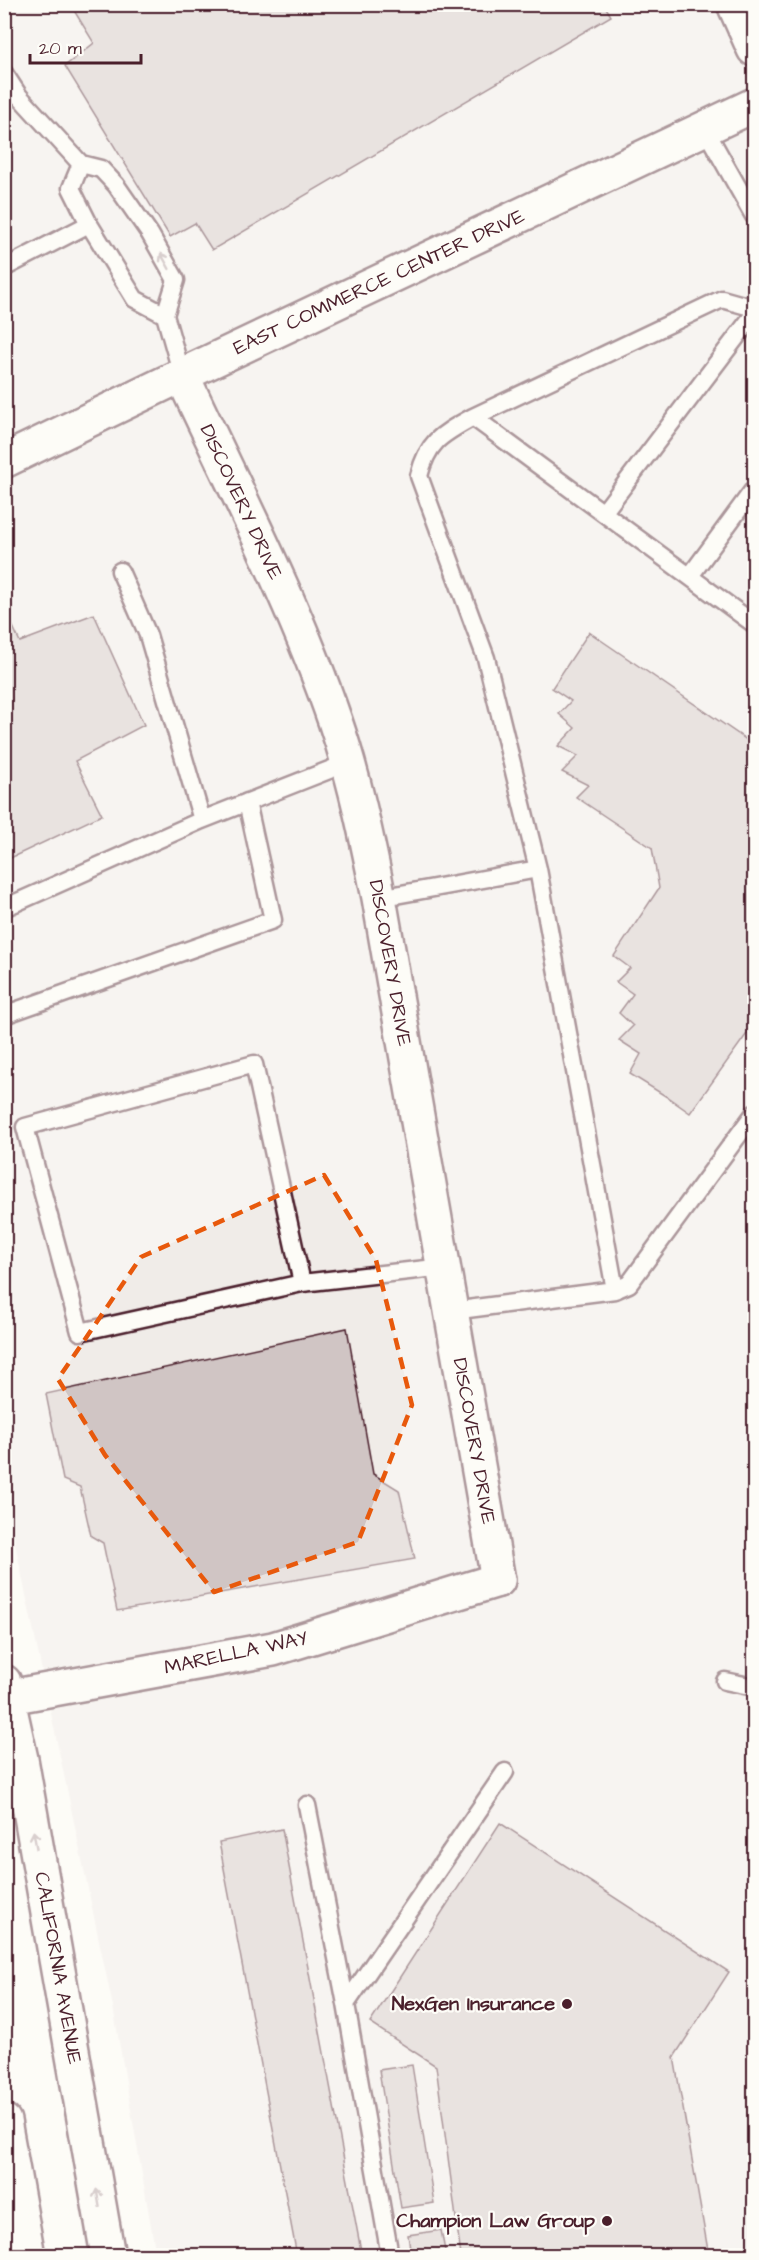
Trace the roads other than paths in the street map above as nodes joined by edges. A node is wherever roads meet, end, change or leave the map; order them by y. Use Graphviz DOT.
graph roads {
  1 [pos="734,4"];
  2 [pos="754,49"];
  3 [pos="4,73"];
  4 [pos="754,105"];
  5 [pos="705,129"];
  6 [pos="81,164"];
  7 [pos="754,216"];
  8 [pos="89,224"];
  9 [pos="4,268"];
  10 [pos="754,308"];
  11 [pos="754,314"];
  12 [pos="165,315"];
  13 [pos="182,375"];
  14 [pos="473,417"];
  15 [pos="4,461"];
  16 [pos="754,489"];
  17 [pos="603,513"];
  18 [pos="120,571"];
  19 [pos="690,576"];
  20 [pos="754,624"];
  21 [pos="347,763"];
  22 [pos="247,802"];
  23 [pos="202,820"];
  24 [pos="538,868"];
  25 [pos="379,898"];
  26 [pos="4,908"];
  27 [pos="4,1015"];
  28 [pos="754,1114"];
  29 [pos="444,1267"];
  30 [pos="302,1282"];
  31 [pos="615,1290"];
  32 [pos="452,1311"];
  33 [pos="498,1580"];
  34 [pos="725,1681"];
  35 [pos="754,1687"];
  36 [pos="6,1693"];
  37 [pos="505,1772"];
  38 [pos="307,1805"];
  39 [pos="346,2004"];
  40 [pos="4,2121"];
  41 [pos="8,2160"];
  42 [pos="28,2256"];
  43 [pos="108,2256"];
  44 [pos="390,2256"];
  1 -- 2 [label="street"];
  3 -- 6 [label="lane"];
  4 -- 5 [label="street, EAST COMMERCE CENTER DRIVE"];
  5 -- 7 [label="lane"];
  5 -- 13 [label="street, EAST COMMERCE CENTER DRIVE"];
  6 -- 8 [label="lane"];
  12 -- 6 [label="lane, one-way"];
  8 -- 9 [label="lane"];
  8 -- 12 [label="lane"];
  10 -- 14 [label="lane"];
  11 -- 17 [label="lane"];
  12 -- 13 [label="lane"];
  13 -- 15 [label="street, EAST COMMERCE CENTER DRIVE"];
  13 -- 21 [label="street, DISCOVERY DRIVE"];
  14 -- 17 [label="lane"];
  14 -- 24 [label="lane"];
  16 -- 19 [label="lane"];
  17 -- 19 [label="lane"];
  18 -- 23 [label="lane"];
  19 -- 20 [label="lane"];
  21 -- 22 [label="lane"];
  21 -- 25 [label="street, DISCOVERY DRIVE"];
  22 -- 23 [label="lane"];
  22 -- 27 [label="lane"];
  23 -- 26 [label="lane"];
  24 -- 25 [label="lane"];
  24 -- 31 [label="lane"];
  25 -- 29 [label="street, DISCOVERY DRIVE"];
  28 -- 31 [label="lane"];
  29 -- 30 [label="lane"];
  29 -- 32 [label="street, DISCOVERY DRIVE"];
  30 -- 30 [label="lane"];
  31 -- 32 [label="lane"];
  32 -- 33 [label="street, DISCOVERY DRIVE"];
  33 -- 36 [label="street, MARELLA WAY"];
  34 -- 35 [label="lane"];
  43 -- 36 [label="street, CALIFORNIA AVENUE, one-way"];
  37 -- 39 [label="lane"];
  38 -- 39 [label="lane"];
  39 -- 44 [label="lane"];
  40 -- 41 [label="street"];
  41 -- 42 [label="street"];
}
